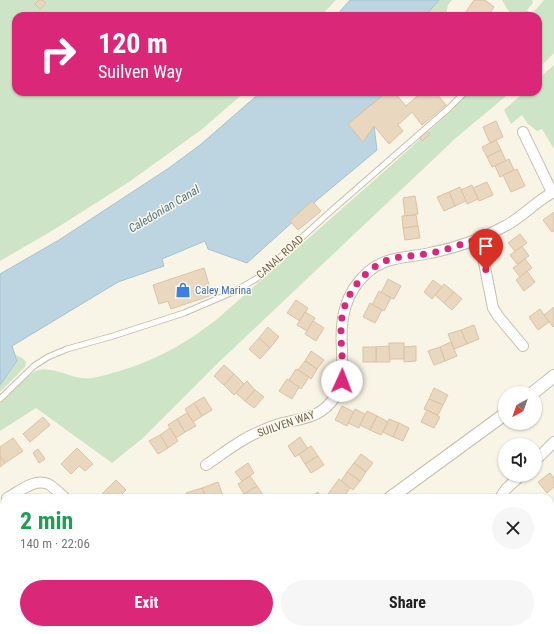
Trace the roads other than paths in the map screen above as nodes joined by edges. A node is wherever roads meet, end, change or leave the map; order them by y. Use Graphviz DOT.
graph roads {
  1 [pos="461,96"];
  2 [pos="523,132"];
  3 [pos="553,192"];
  4 [pos="478,239"];
  5 [pos="523,346"];
  6 [pos="554,376"];
  7 [pos="542,386"];
  8 [pos="0,399"];
  9 [pos="498,419"];
  10 [pos="554,442"];
  11 [pos="542,454"];
  12 [pos="206,465"];
  13 [pos="514,482"];
  14 [pos="14,494"];
  15 [pos="60,494"];
  16 [pos="395,494"];
  17 [pos="503,494"];
  1 -- 8 [label="lane, CANAL ROAD"];
  2 -- 3 [label="street, SUILVEN WAY"];
  3 -- 4 [label="street, SUILVEN WAY"];
  4 -- 5 [label="street"];
  4 -- 12 [label="street, SUILVEN WAY"];
  6 -- 7 [label="street"];
  9 -- 16 [label="street"];
  10 -- 11 [label="street"];
  13 -- 17 [label="street"];
  14 -- 15 [label="street"];
}
